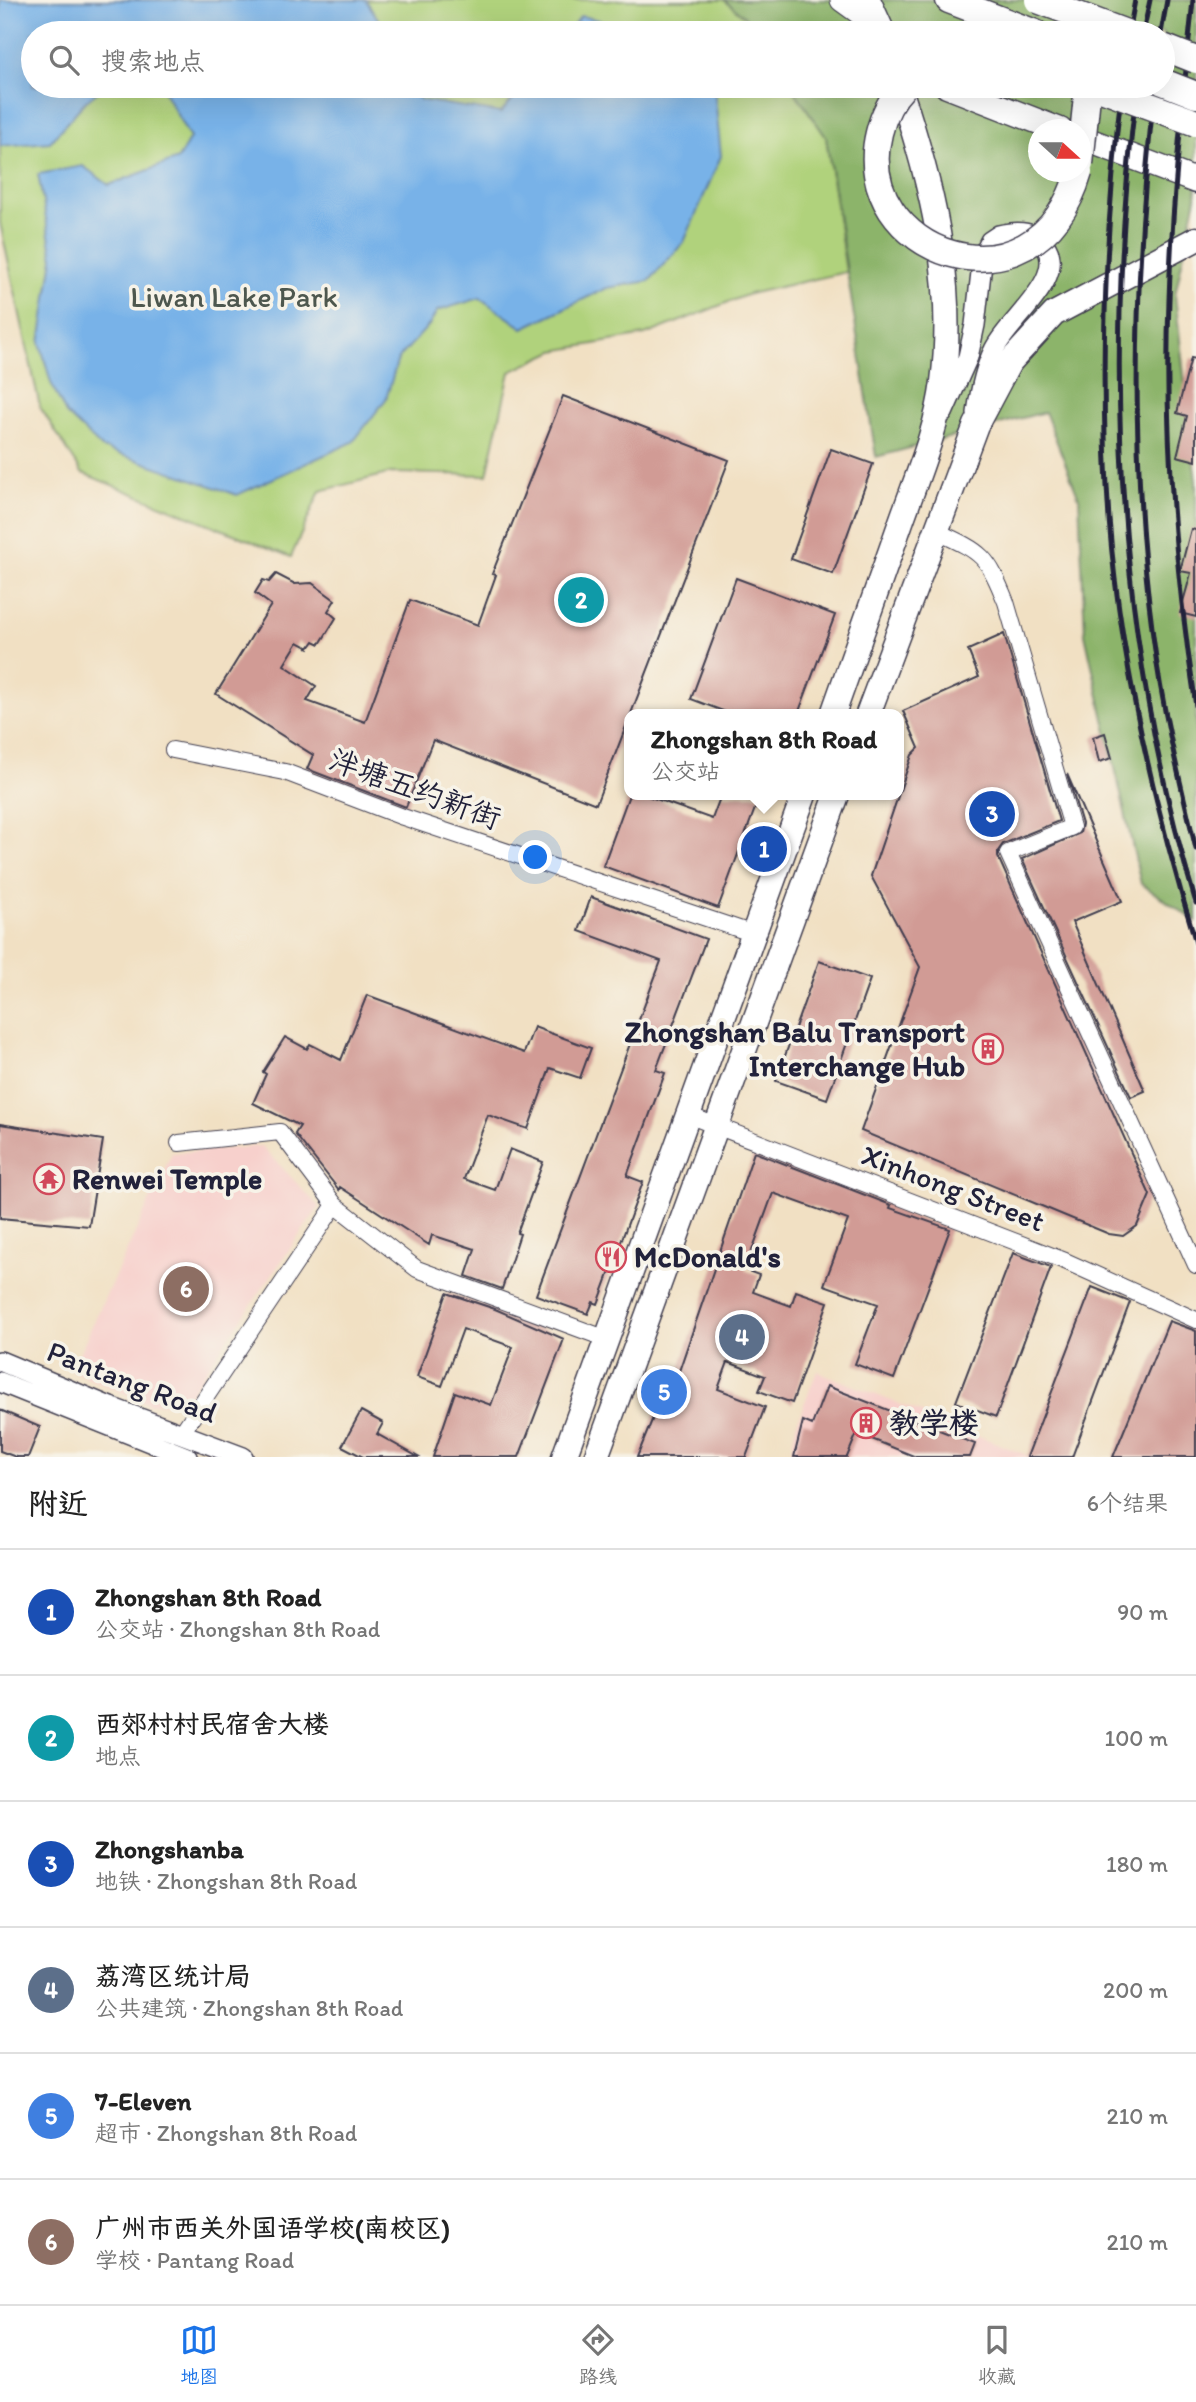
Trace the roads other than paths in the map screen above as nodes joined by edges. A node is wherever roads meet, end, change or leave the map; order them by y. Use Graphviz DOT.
graph roads {
  1 [pos="842,0"];
  2 [pos="867,0"];
  3 [pos="878,0"];
  4 [pos="949,0"];
  5 [pos="1038,0"];
  6 [pos="1092,0"];
  7 [pos="868,21"];
  8 [pos="876,21"];
  9 [pos="880,21"];
  10 [pos="1004,21"];
  11 [pos="1091,21"];
  12 [pos="1094,21"];
  13 [pos="1175,52"];
  14 [pos="1196,60"];
  15 [pos="1175,87"];
  16 [pos="1196,95"];
  17 [pos="895,98"];
  18 [pos="905,98"];
  19 [pos="978,98"];
  20 [pos="1087,98"];
  21 [pos="1128,98"];
  22 [pos="1032,119"];
  23 [pos="1085,119"];
  24 [pos="1196,123"];
  25 [pos="1091,141"];
  26 [pos="1196,181"];
  27 [pos="1075,182"];
  28 [pos="1196,239"];
  29 [pos="976,425"];
  30 [pos="932,435"];
  31 [pos="938,532"];
  32 [pos="835,709"];
  33 [pos="870,709"];
  34 [pos="173,750"];
  35 [pos="802,800"];
  36 [pos="835,800"];
  37 [pos="754,934"];
  38 [pos="688,1115"];
  39 [pos="715,1126"];
  40 [pos="179,1143"];
  41 [pos="335,1205"];
  42 [pos="1196,1265"];
  43 [pos="1196,1320"];
  44 [pos="607,1339"];
  45 [pos="0,1361"];
  46 [pos="0,1382"];
  47 [pos="181,1434"];
  48 [pos="187,1457"];
  49 [pos="243,1457"];
  50 [pos="564,1457"];
  51 [pos="596,1457"];
  1 -- 7 [label="main road"];
  2 -- 8 [label="highway"];
  3 -- 9 [label="main road"];
  4 -- 10 [label="highway"];
  5 -- 12 [label="highway, bridge"];
  6 -- 11 [label="highway"];
  13 -- 14 [label="highway, bridge"];
  15 -- 16 [label="highway, bridge"];
  17 -- 27 [label="highway, bridge"];
  18 -- 30 [label="main road"];
  19 -- 22 [label="main road"];
  20 -- 23 [label="highway, bridge"];
  21 -- 24 [label="highway, bridge"];
  25 -- 26 [label="main road"];
  28 -- 29 [label="main road"];
  29 -- 30 [label="street"];
  29 -- 31 [label="main road"];
  30 -- 32 [label="main road"];
  31 -- 33 [label="main road"];
  31 -- 42 [label="street"];
  34 -- 37 [label="street, 泮塘五约新街"];
  35 -- 37 [label="main road"];
  36 -- 39 [label="main road"];
  37 -- 38 [label="main road"];
  38 -- 39 [label="street, Xinhong Street"];
  38 -- 44 [label="main road"];
  39 -- 43 [label="street, Xinhong Street"];
  39 -- 51 [label="main road"];
  40 -- 41 [label="street"];
  41 -- 44 [label="street"];
  41 -- 47 [label="street"];
  44 -- 50 [label="main road"];
  45 -- 47 [label="street, Pantang Road"];
  46 -- 48 [label="street"];
  47 -- 49 [label="street, Pantang Road"];
}
